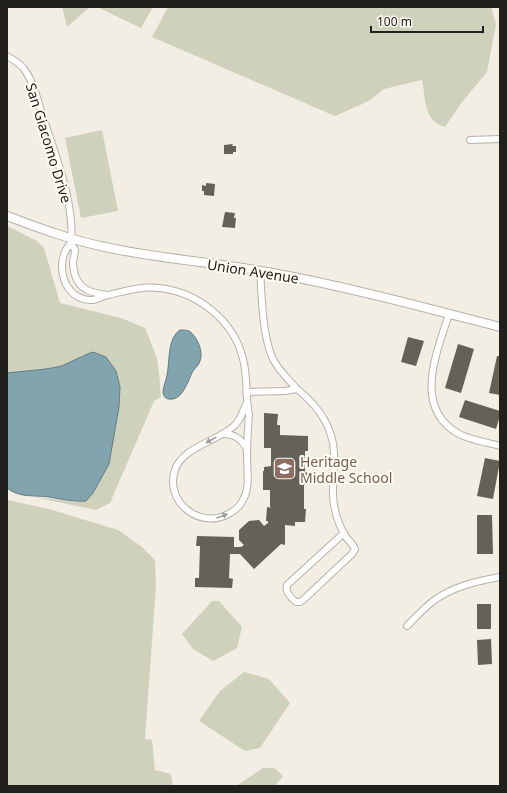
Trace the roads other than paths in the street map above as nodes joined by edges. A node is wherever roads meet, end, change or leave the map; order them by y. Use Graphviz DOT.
graph roads {
  1 [pos="7,56"];
  2 [pos="500,139"];
  3 [pos="470,140"];
  4 [pos="7,216"];
  5 [pos="71,241"];
  6 [pos="260,271"];
  7 [pos="108,295"];
  8 [pos="449,314"];
  9 [pos="500,327"];
  10 [pos="297,388"];
  11 [pos="246,392"];
  12 [pos="246,404"];
  13 [pos="222,434"];
  14 [pos="500,446"];
  15 [pos="247,451"];
  16 [pos="344,533"];
  17 [pos="500,577"];
  18 [pos="407,626"];
  1 -- 5 [label="street, San Giacomo Drive"];
  2 -- 3 [label="street"];
  4 -- 5 [label="street, Union Avenue"];
  5 -- 6 [label="street, Union Avenue"];
  5 -- 7 [label="street, San Giacomo Drive"];
  5 -- 7 [label="street"];
  6 -- 8 [label="street, Union Avenue"];
  6 -- 10 [label="street"];
  7 -- 11 [label="street"];
  8 -- 9 [label="street, Union Avenue"];
  8 -- 14 [label="street"];
  10 -- 11 [label="street"];
  10 -- 16 [label="street"];
  11 -- 12 [label="street"];
  12 -- 13 [label="street"];
  12 -- 15 [label="street"];
  13 -- 15 [label="street"];
  13 -- 15 [label="street, one-way"];
  16 -- 16 [label="street"];
  17 -- 18 [label="street"];
}
